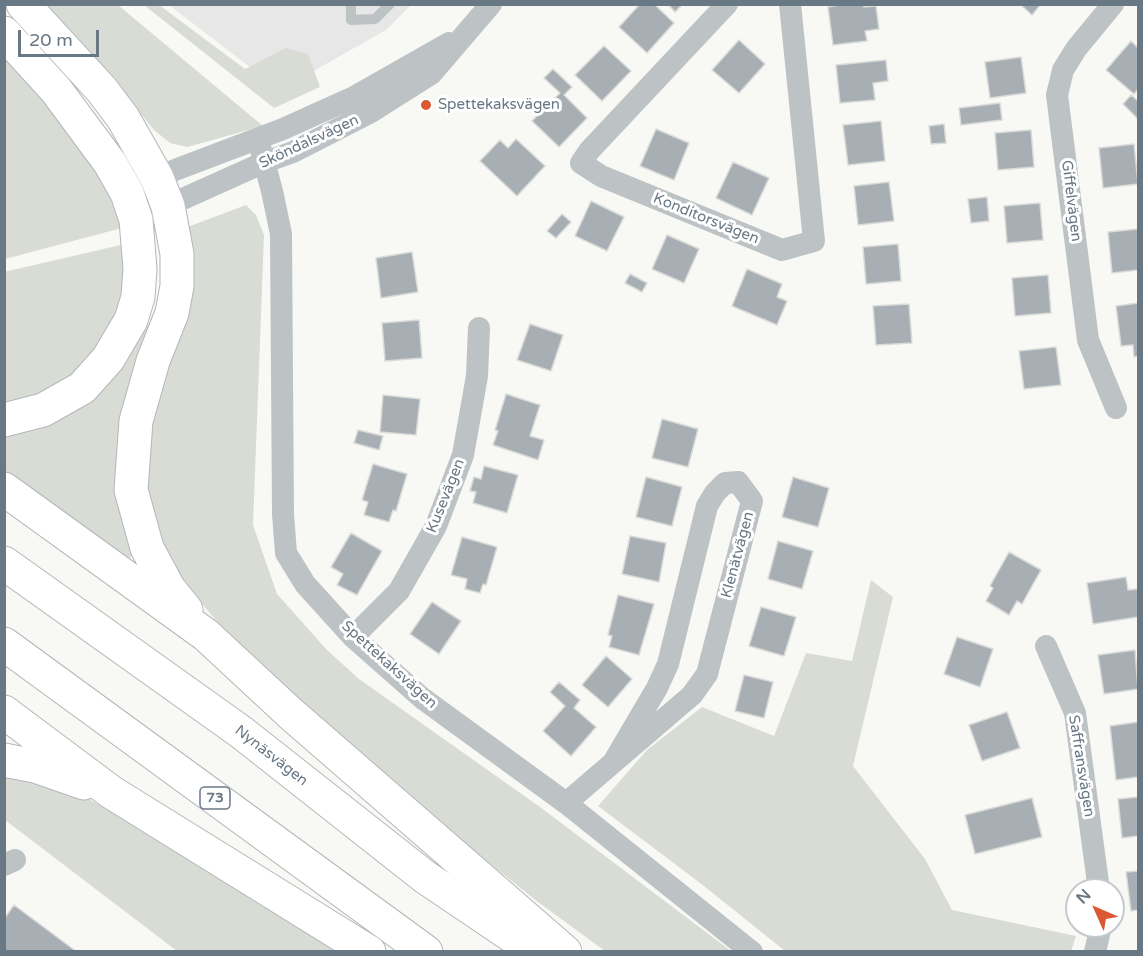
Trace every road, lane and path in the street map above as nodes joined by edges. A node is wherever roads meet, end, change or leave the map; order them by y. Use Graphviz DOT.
graph roads {
  1 [pos="24,4"];
  2 [pos="351,4"];
  3 [pos="390,4"];
  4 [pos="492,4"];
  5 [pos="727,4"];
  6 [pos="790,4"];
  7 [pos="1113,4"];
  8 [pos="4,33"];
  9 [pos="464,35"];
  10 [pos="258,139"];
  11 [pos="265,162"];
  12 [pos="163,192"];
  13 [pos="131,207"];
  14 [pos="479,328"];
  15 [pos="1116,408"];
  16 [pos="4,420"];
  17 [pos="4,489"];
  18 [pos="4,563"];
  19 [pos="206,635"];
  20 [pos="353,638"];
  21 [pos="4,644"];
  22 [pos="1046,646"];
  23 [pos="4,712"];
  24 [pos="4,760"];
  25 [pos="614,761"];
  26 [pos="111,792"];
  27 [pos="566,803"];
  28 [pos="1097,878"];
  29 [pos="369,951"];
  30 [pos="426,951"];
  31 [pos="536,951"];
  32 [pos="565,951"];
  33 [pos="752,951"];
  1 -- 12 [label="highway"];
  2 -- 3 [label="lane"];
  4 -- 9 [label="street, Sköndalsvägen"];
  5 -- 6 [label="street, Konditorsvägen"];
  7 -- 15 [label="street, Giffelvägen"];
  8 -- 13 [label="highway"];
  9 -- 10 [label="street, Sköndalsvägen"];
  9 -- 11 [label="street, Sköndalsvägen"];
  10 -- 11 [label="street, Spettekaksvägen"];
  10 -- 12 [label="street, Sköndalsvägen"];
  11 -- 12 [label="street, Sköndalsvägen"];
  11 -- 20 [label="street, Spettekaksvägen"];
  12 -- 13 [label="street, Sköndalsvägen"];
  12 -- 13 [label="street, Sköndalsvägen"];
  12 -- 19 [label="highway"];
  13 -- 16 [label="highway"];
  14 -- 20 [label="street, Kusevägen"];
  17 -- 19 [label="highway"];
  18 -- 31 [label="highway, Nynäsvägen"];
  19 -- 32 [label="highway"];
  20 -- 27 [label="street, Spettekaksvägen"];
  21 -- 30 [label="highway, 73"];
  22 -- 28 [label="street, Saffransvägen"];
  23 -- 26 [label="highway"];
  24 -- 26 [label="highway"];
  25 -- 25 [label="street, Klenätvägen"];
  25 -- 27 [label="street, Klenätvägen"];
  26 -- 29 [label="highway"];
  27 -- 33 [label="street, Spettekaksvägen"];
}
